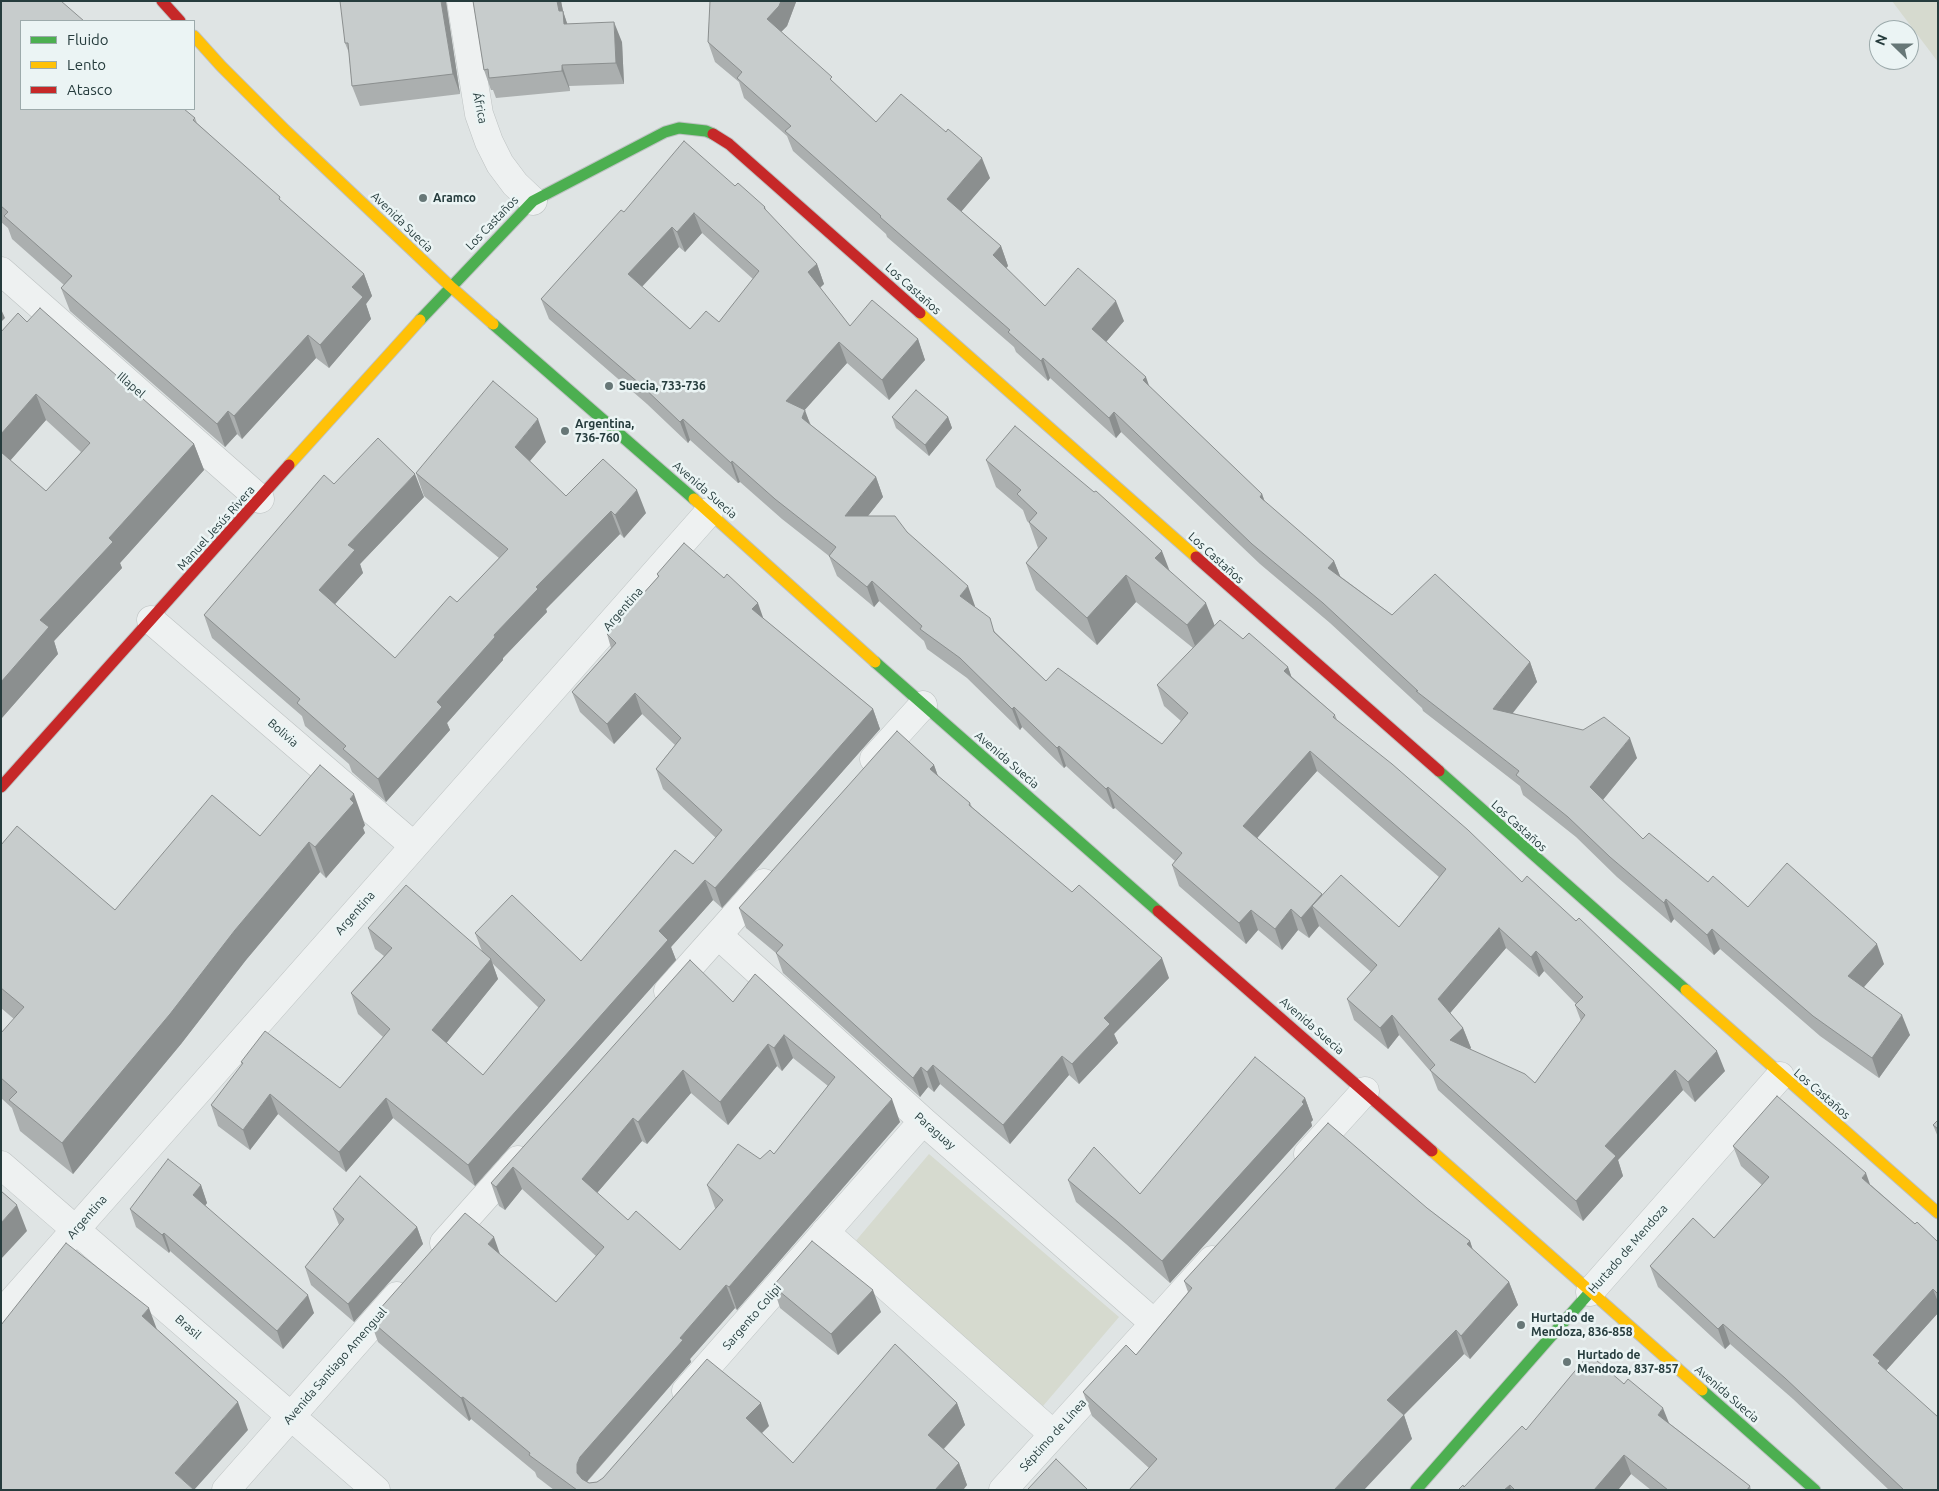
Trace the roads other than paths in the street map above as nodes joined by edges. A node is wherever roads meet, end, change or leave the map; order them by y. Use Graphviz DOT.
graph roads {
  1 [pos="162,1"];
  2 [pos="461,1"];
  3 [pos="179,20"];
  4 [pos="195,37"];
  5 [pos="533,201"];
  6 [pos="1,271"];
  7 [pos="450,286"];
  8 [pos="38,303"];
  9 [pos="20,325"];
  10 [pos="260,499"];
  11 [pos="709,512"];
  12 [pos="151,620"];
  13 [pos="922,705"];
  14 [pos="856,779"];
  15 [pos="1,787"];
  16 [pos="414,846"];
  17 [pos="777,868"];
  18 [pos="718,935"];
  19 [pos="652,1009"];
  20 [pos="1780,1076"];
  21 [pos="1365,1091"];
  22 [pos="923,1121"];
  23 [pos="532,1143"];
  24 [pos="1,1165"];
  25 [pos="1293,1171"];
  26 [pos="1938,1213"];
  27 [pos="76,1229"];
  28 [pos="825,1232"];
  29 [pos="1227,1244"];
  30 [pos="1590,1292"];
  31 [pos="1,1314"];
  32 [pos="1154,1324"];
  33 [pos="671,1409"];
  34 [pos="291,1416"];
  35 [pos="1053,1434"];
  36 [pos="226,1490"];
  37 [pos="376,1490"];
  38 [pos="1003,1490"];
  39 [pos="1416,1490"];
  40 [pos="1815,1490"];
  1 -- 3 [label="street"];
  2 -- 5 [label="street, África"];
  4 -- 7 [label="street, Avenida Suecia"];
  5 -- 7 [label="street, Los Castaños"];
  5 -- 20 [label="street, Los Castaños"];
  6 -- 8 [label="street, Illapel"];
  7 -- 10 [label="street, Manuel Jesús Rivera"];
  7 -- 11 [label="street, Avenida Suecia"];
  8 -- 9 [label="street"];
  8 -- 10 [label="street, Illapel"];
  10 -- 12 [label="street, Manuel Jesús Rivera"];
  11 -- 13 [label="street, Avenida Suecia"];
  11 -- 16 [label="street, Argentina"];
  12 -- 15 [label="street, Manuel Jesús Rivera"];
  12 -- 16 [label="street, Bolivia"];
  13 -- 14 [label="street"];
  13 -- 21 [label="street, Avenida Suecia"];
  16 -- 27 [label="street, Argentina"];
  17 -- 18 [label="street"];
  18 -- 19 [label="street"];
  18 -- 22 [label="street, Paraguay"];
  20 -- 26 [label="street, Los Castaños"];
  20 -- 30 [label="street, Hurtado de Mendoza"];
  21 -- 25 [label="street"];
  21 -- 30 [label="street, Avenida Suecia"];
  22 -- 28 [label="street, Sargento Colipi"];
  22 -- 32 [label="street, Paraguay"];
  23 -- 34 [label="street, Avenida Santiago Amengual"];
  24 -- 27 [label="street, Brasil"];
  27 -- 31 [label="street, Argentina"];
  27 -- 34 [label="street, Brasil"];
  28 -- 33 [label="street, Sargento Colipi"];
  28 -- 35 [label="street"];
  29 -- 32 [label="street, Séptimo de Línea"];
  30 -- 39 [label="street, Hurtado de Mendoza"];
  30 -- 40 [label="street, Avenida Suecia"];
  32 -- 35 [label="street, Séptimo de Línea"];
  34 -- 36 [label="street, Avenida Santiago Amengual"];
  34 -- 37 [label="street, Brasil"];
  35 -- 38 [label="street, Séptimo de Línea"];
}
